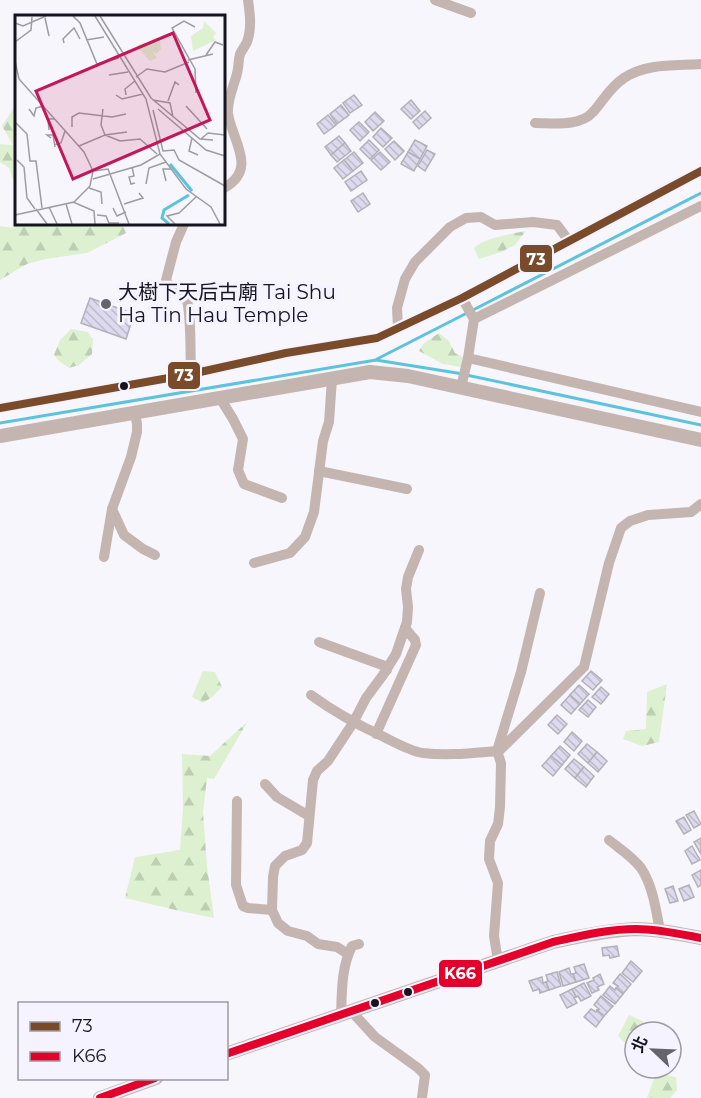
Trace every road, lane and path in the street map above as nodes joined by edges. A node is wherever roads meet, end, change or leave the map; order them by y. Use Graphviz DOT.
graph roads {
  1 [pos="248,0"];
  2 [pos="435,0"];
  3 [pos="471,13"];
  4 [pos="701,64"];
  5 [pos="535,123"];
  6 [pos="701,171"];
  7 [pos="225,188"];
  8 [pos="701,206"];
  9 [pos="184,225"];
  10 [pos="569,241"];
  11 [pos="463,300"];
  12 [pos="473,317"];
  13 [pos="398,328"];
  14 [pos="468,358"];
  15 [pos="191,374"];
  16 [pos="332,379"];
  17 [pos="461,387"];
  18 [pos="220,398"];
  19 [pos="0,408"];
  20 [pos="701,412"];
  21 [pos="135,413"];
  22 [pos="0,436"];
  23 [pos="701,440"];
  24 [pos="319,471"];
  25 [pos="407,489"];
  26 [pos="282,498"];
  27 [pos="701,504"];
  28 [pos="112,509"];
  29 [pos="419,550"];
  30 [pos="155,555"];
  31 [pos="104,557"];
  32 [pos="254,563"];
  33 [pos="540,593"];
  34 [pos="405,628"];
  35 [pos="319,642"];
  36 [pos="387,670"];
  37 [pos="311,695"];
  38 [pos="354,723"];
  39 [pos="376,734"];
  40 [pos="498,751"];
  41 [pos="265,784"];
  42 [pos="237,801"];
  43 [pos="309,816"];
  44 [pos="609,840"];
  45 [pos="272,910"];
  46 [pos="660,931"];
  47 [pos="701,939"];
  48 [pos="359,944"];
  49 [pos="348,954"];
  50 [pos="498,961"];
  51 [pos="347,1014"];
  52 [pos="228,1053"];
  53 [pos="150,1080"];
  54 [pos="100,1098"];
  55 [pos="423,1098"];
  1 -- 7 [label="street"];
  2 -- 3 [label="street"];
  4 -- 5 [label="street"];
  6 -- 10 [label="street"];
  8 -- 12 [label="street"];
  9 -- 15 [label="street"];
  10 -- 11 [label="street"];
  10 -- 13 [label="street"];
  11 -- 12 [label="street"];
  11 -- 13 [label="street"];
  12 -- 14 [label="street"];
  13 -- 15 [label="street"];
  14 -- 17 [label="street"];
  14 -- 20 [label="street"];
  15 -- 19 [label="street"];
  16 -- 17 [label="street"];
  16 -- 18 [label="street"];
  16 -- 24 [label="street"];
  17 -- 23 [label="street"];
  18 -- 21 [label="street"];
  18 -- 26 [label="street"];
  21 -- 22 [label="street"];
  21 -- 28 [label="street"];
  24 -- 25 [label="street"];
  24 -- 32 [label="street"];
  27 -- 40 [label="street"];
  28 -- 30 [label="street"];
  28 -- 31 [label="street"];
  29 -- 34 [label="street"];
  33 -- 40 [label="street"];
  34 -- 36 [label="street"];
  34 -- 39 [label="street"];
  35 -- 36 [label="street"];
  36 -- 38 [label="street"];
  37 -- 38 [label="street"];
  38 -- 39 [label="street"];
  38 -- 43 [label="street"];
  39 -- 40 [label="street"];
  40 -- 50 [label="street"];
  41 -- 43 [label="street"];
  42 -- 45 [label="street"];
  43 -- 45 [label="street"];
  44 -- 46 [label="street"];
  45 -- 49 [label="street"];
  46 -- 47 [label="street"];
  46 -- 50 [label="street"];
  48 -- 49 [label="street"];
  49 -- 51 [label="street"];
  50 -- 51 [label="street"];
  51 -- 52 [label="street"];
  51 -- 55 [label="street"];
  53 -- 54 [label="street"];
}
